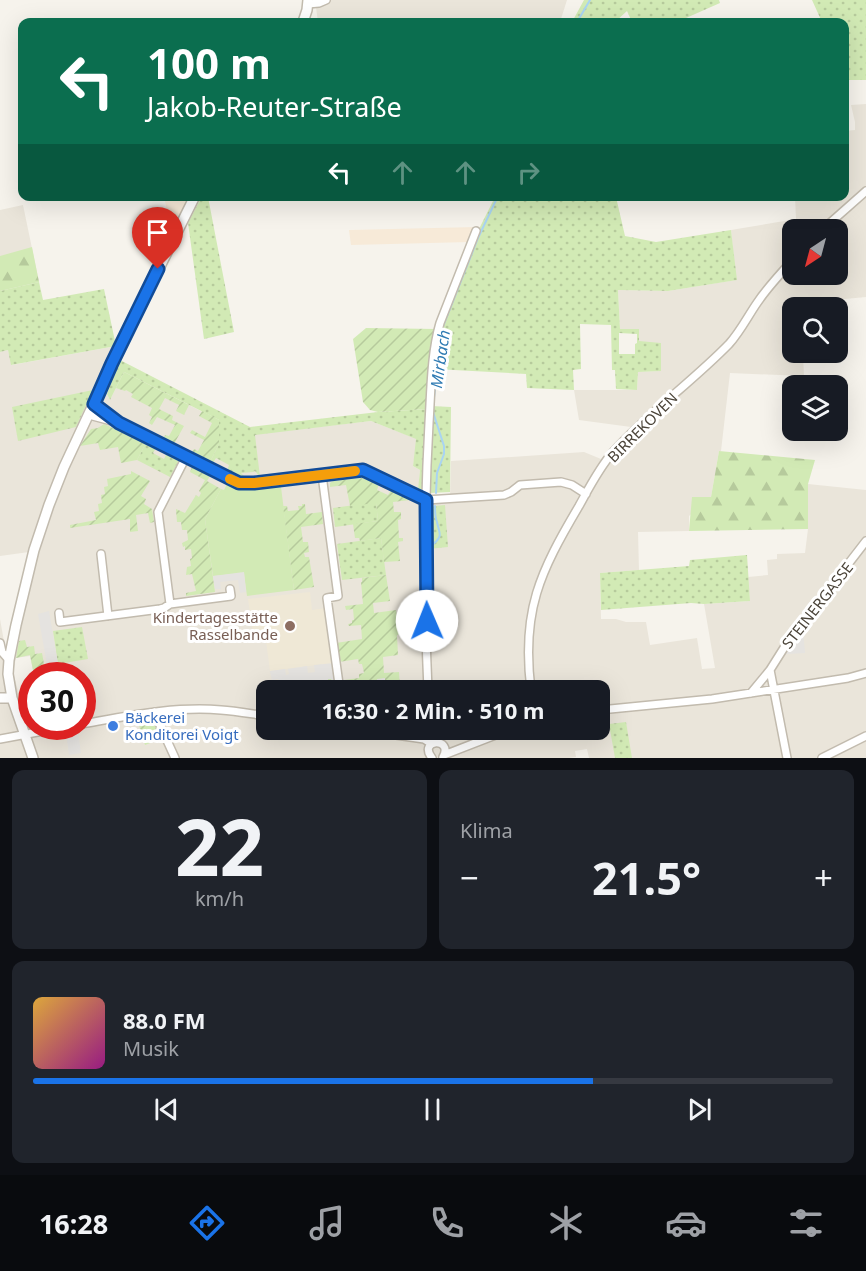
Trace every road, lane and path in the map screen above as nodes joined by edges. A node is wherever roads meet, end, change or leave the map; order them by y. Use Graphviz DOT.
graph roads {
  1 [pos="326,0"];
  2 [pos="308,2"];
  3 [pos="304,18"];
  4 [pos="866,191"];
  5 [pos="193,201"];
  6 [pos="834,219"];
  7 [pos="476,231"];
  8 [pos="782,273"];
  9 [pos="94,404"];
  10 [pos="89,415"];
  11 [pos="119,423"];
  12 [pos="186,457"];
  13 [pos="322,475"];
  14 [pos="586,494"];
  15 [pos="426,500"];
  16 [pos="866,542"];
  17 [pos="101,554"];
  18 [pos="230,589"];
  19 [pos="170,604"];
  20 [pos="59,613"];
  21 [pos="108,616"];
  22 [pos="0,643"];
  23 [pos="9,660"];
  24 [pos="770,670"];
  25 [pos="866,673"];
  26 [pos="338,680"];
  27 [pos="428,680"];
  28 [pos="530,680"];
  29 [pos="5,688"];
  30 [pos="773,690"];
  31 [pos="751,693"];
  32 [pos="0,698"];
  33 [pos="12,698"];
  34 [pos="610,709"];
  35 [pos="154,712"];
  36 [pos="256,715"];
  37 [pos="18,716"];
  38 [pos="96,722"];
  39 [pos="18,735"];
  40 [pos="866,736"];
  41 [pos="0,738"];
  42 [pos="26,740"];
  43 [pos="426,740"];
  44 [pos="432,740"];
  45 [pos="483,740"];
  46 [pos="433,743"];
  47 [pos="444,747"];
  48 [pos="460,749"];
  49 [pos="443,757"];
  50 [pos="33,758"];
  51 [pos="175,758"];
  52 [pos="432,758"];
  53 [pos="787,758"];
  54 [pos="822,758"];
  1 -- 2 [label="street"];
  2 -- 3 [label="street"];
  4 -- 6 [label="street"];
  5 -- 9 [label="street"];
  7 -- 15 [label="street"];
  8 -- 14 [label="street, BIRREKOVEN"];
  9 -- 10 [label="street"];
  9 -- 11 [label="street"];
  10 -- 11 [label="street"];
  10 -- 23 [label="street"];
  11 -- 12 [label="street"];
  12 -- 13 [label="street"];
  12 -- 19 [label="street"];
  13 -- 15 [label="street"];
  13 -- 26 [label="street"];
  14 -- 15 [label="street"];
  14 -- 28 [label="street, BIRREKOVEN"];
  15 -- 27 [label="street"];
  16 -- 24 [label="street, STEINERGASSE"];
  17 -- 21 [label="street"];
  18 -- 19 [label="street"];
  19 -- 21 [label="street"];
  20 -- 21 [label="street"];
  22 -- 23 [label="street"];
  23 -- 29 [label="street"];
  24 -- 30 [label="street"];
  24 -- 31 [label="street, STEINERGASSE"];
  25 -- 30 [label="street"];
  29 -- 33 [label="street"];
  30 -- 31 [label="street"];
  30 -- 53 [label="street"];
  31 -- 34 [label="street"];
  32 -- 33 [label="street"];
  33 -- 37 [label="street"];
  35 -- 36 [label="street"];
  35 -- 38 [label="street"];
  35 -- 51 [label="street"];
  39 -- 41 [label="street"];
  40 -- 54 [label="street"];
  42 -- 50 [label="street"];
  43 -- 46 [label="street"];
  44 -- 46 [label="street"];
  45 -- 48 [label="street"];
  46 -- 47 [label="street"];
  46 -- 52 [label="street"];
  47 -- 48 [label="street"];
  47 -- 49 [label="street"];
  48 -- 49 [label="street"];
}
